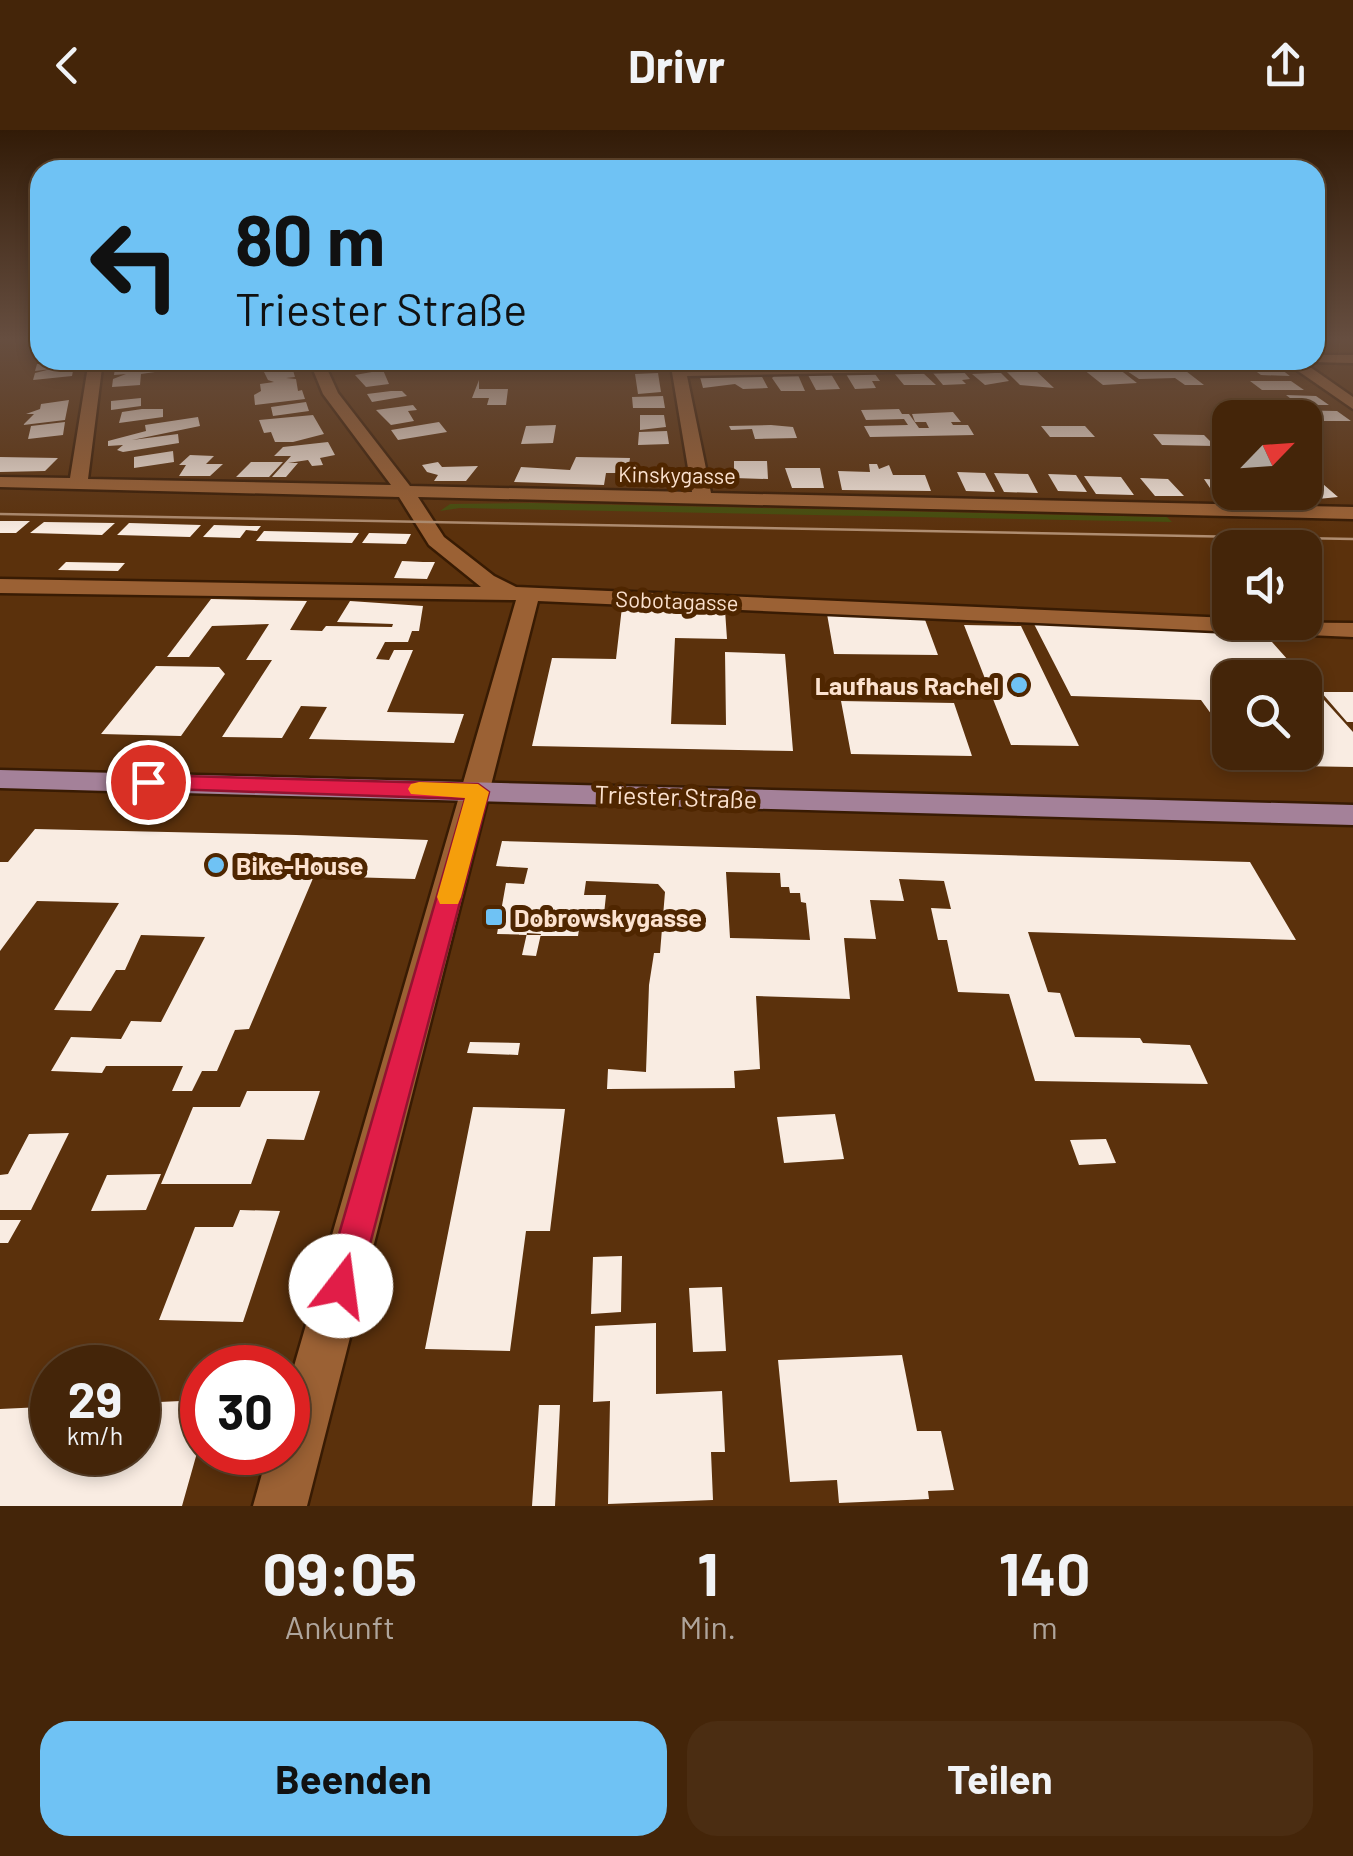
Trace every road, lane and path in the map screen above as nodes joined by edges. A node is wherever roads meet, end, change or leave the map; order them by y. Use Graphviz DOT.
graph roads {
  1 [pos="90,403"];
  2 [pos="339,403"];
  3 [pos="685,403"];
  4 [pos="0,482"];
  5 [pos="78,484"];
  6 [pos="407,494"];
  7 [pos="703,500"];
  8 [pos="1353,513"];
  9 [pos="0,586"];
  10 [pos="529,594"];
  11 [pos="1353,630"];
  12 [pos="0,779"];
  13 [pos="478,792"];
  14 [pos="1353,815"];
  15 [pos="280,1506"];
  1 -- 5 [label="street"];
  2 -- 6 [label="street"];
  3 -- 7 [label="street"];
  4 -- 5 [label="street, Kinskygasse"];
  5 -- 6 [label="street, Kinskygasse"];
  6 -- 7 [label="street, Kinskygasse"];
  6 -- 10 [label="street"];
  7 -- 8 [label="street, Kinskygasse"];
  9 -- 10 [label="street, Sobotagasse"];
  10 -- 11 [label="street, Sobotagasse"];
  10 -- 13 [label="street"];
  12 -- 13 [label="main road, Triester Straße"];
  13 -- 14 [label="main road, Triester Straße"];
  13 -- 15 [label="street"];
}
